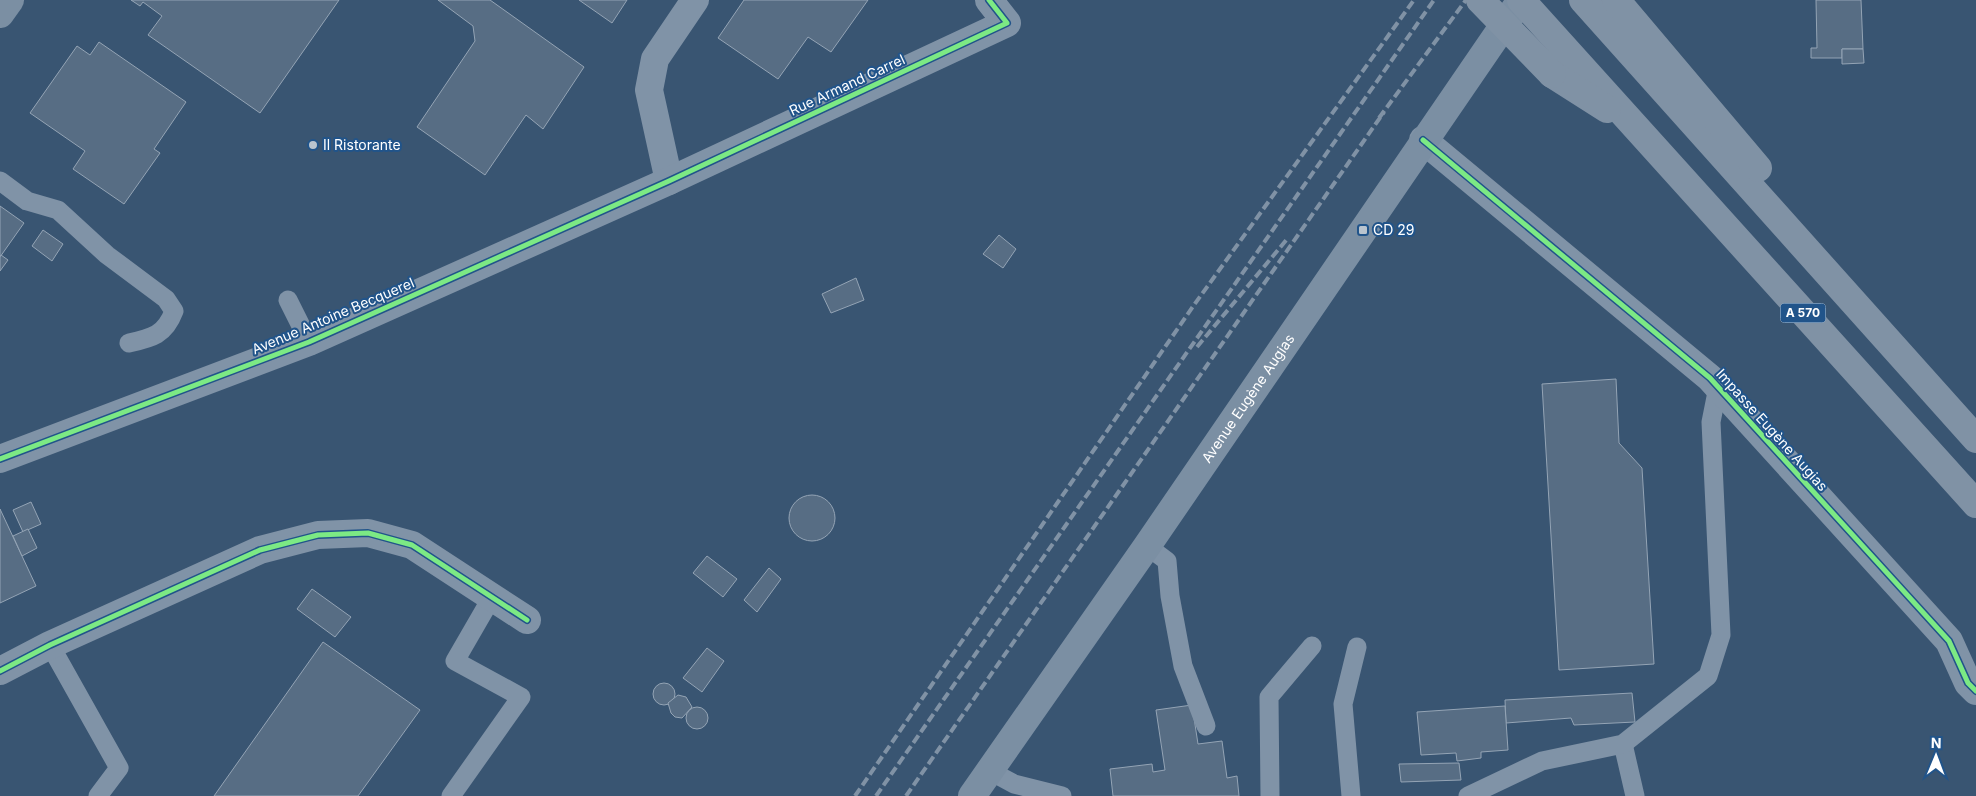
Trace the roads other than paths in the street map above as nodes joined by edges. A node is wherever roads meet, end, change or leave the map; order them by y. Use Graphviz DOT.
graph roads {
  1 [pos="10,0"];
  2 [pos="696,0"];
  3 [pos="989,0"];
  4 [pos="1480,0"];
  5 [pos="1521,0"];
  6 [pos="1598,4"];
  7 [pos="0,14"];
  8 [pos="1630,123"];
  9 [pos="1423,140"];
  10 [pos="0,181"];
  11 [pos="669,181"];
  12 [pos="288,300"];
  13 [pos="309,342"];
  14 [pos="129,343"];
  15 [pos="1718,387"];
  16 [pos="1976,439"];
  17 [pos="0,459"];
  18 [pos="1976,504"];
  19 [pos="1147,546"];
  20 [pos="492,597"];
  21 [pos="527,620"];
  22 [pos="50,645"];
  23 [pos="1312,646"];
  24 [pos="1357,647"];
  25 [pos="0,671"];
  26 [pos="1976,691"];
  27 [pos="1206,726"];
  28 [pos="1624,744"];
  29 [pos="990,771"];
  30 [pos="98,796"];
  31 [pos="451,796"];
  32 [pos="972,796"];
  33 [pos="1062,796"];
  34 [pos="1270,796"];
  35 [pos="1351,796"];
  36 [pos="1468,796"];
  37 [pos="1634,796"];
  1 -- 7 [label="main road"];
  2 -- 11 [label="street"];
  3 -- 11 [label="street, Rue Armand Carrel"];
  4 -- 8 [label="highway, bridge"];
  5 -- 8 [label="highway, A 570"];
  5 -- 9 [label="main road, Avenue Eugène Augias"];
  6 -- 16 [label="highway"];
  8 -- 18 [label="highway, A 570"];
  9 -- 15 [label="street, Impasse Eugène Augias"];
  9 -- 19 [label="main road, Avenue Eugène Augias"];
  10 -- 14 [label="lane"];
  11 -- 13 [label="street, Avenue Antoine Becquerel"];
  12 -- 13 [label="lane"];
  13 -- 17 [label="street, Avenue Antoine Becquerel"];
  15 -- 26 [label="street, Impasse Eugène Augias"];
  15 -- 28 [label="lane"];
  19 -- 27 [label="lane"];
  19 -- 29 [label="main road, Avenue Eugène Augias"];
  20 -- 21 [label="street"];
  20 -- 22 [label="street"];
  20 -- 31 [label="lane"];
  22 -- 25 [label="street"];
  22 -- 30 [label="lane"];
  23 -- 34 [label="lane"];
  24 -- 35 [label="lane"];
  28 -- 36 [label="lane"];
  28 -- 37 [label="lane"];
  29 -- 32 [label="main road, Avenue Eugène Augias"];
  29 -- 33 [label="lane"];
}
